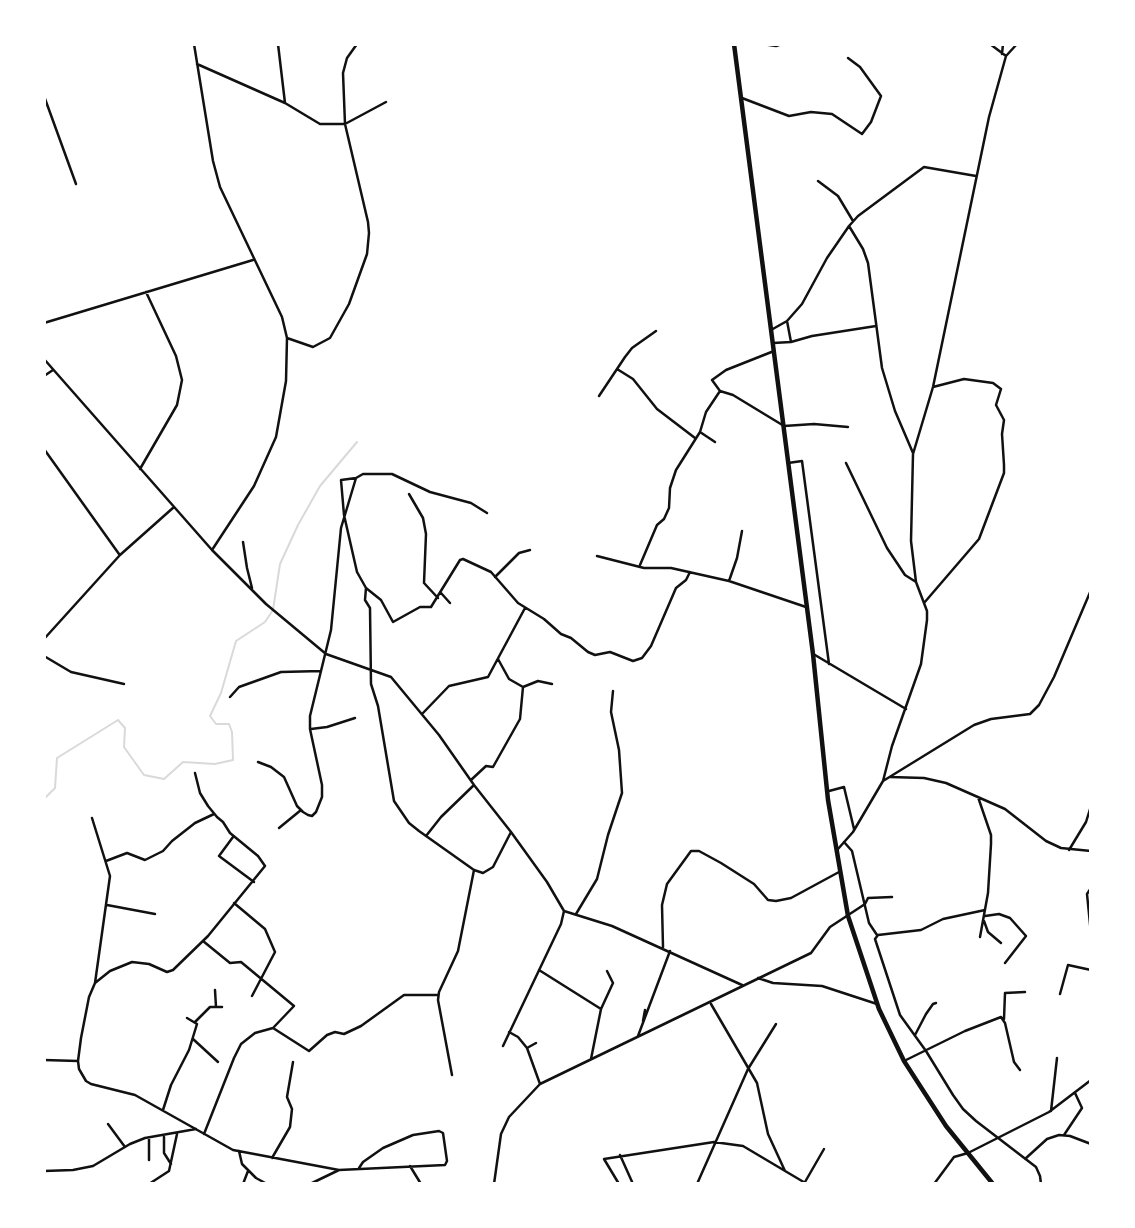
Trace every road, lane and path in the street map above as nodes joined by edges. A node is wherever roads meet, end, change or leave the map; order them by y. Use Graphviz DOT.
graph roads {
  1 [pos="194,44"];
  2 [pos="278,44"];
  3 [pos="357,44"];
  4 [pos="734,44"];
  5 [pos="759,44"];
  6 [pos="782,44"];
  7 [pos="990,44"];
  8 [pos="1003,44"];
  9 [pos="1017,44"];
  10 [pos="1004,55"];
  11 [pos="848,58"];
  12 [pos="197,64"];
  13 [pos="44,96"];
  14 [pos="740,98"];
  15 [pos="386,102"];
  16 [pos="285,103"];
  17 [pos="49,111"];
  18 [pos="44,114"];
  19 [pos="345,124"];
  20 [pos="976,176"];
  21 [pos="818,181"];
  22 [pos="76,184"];
  23 [pos="853,221"];
  24 [pos="849,226"];
  25 [pos="253,260"];
  26 [pos="146,292"];
  27 [pos="787,321"];
  28 [pos="44,323"];
  29 [pos="876,326"];
  30 [pos="771,330"];
  31 [pos="656,331"];
  32 [pos="287,338"];
  33 [pos="773,342"];
  34 [pos="791,342"];
  35 [pos="774,351"];
  36 [pos="44,359"];
  37 [pos="617,369"];
  38 [pos="53,370"];
  39 [pos="44,376"];
  40 [pos="933,387"];
  41 [pos="720,391"];
  42 [pos="599,396"];
  43 [pos="784,426"];
  44 [pos="848,427"];
  45 [pos="700,432"];
  46 [pos="695,438"];
  47 [pos="715,442"];
  48 [pos="44,449"];
  49 [pos="913,454"];
  50 [pos="788,463"];
  51 [pos="846,463"];
  52 [pos="140,469"];
  53 [pos="356,478"];
  54 [pos="408,494"];
  55 [pos="174,507"];
  56 [pos="487,513"];
  57 [pos="344,515"];
  58 [pos="742,531"];
  59 [pos="243,542"];
  60 [pos="212,550"];
  61 [pos="530,550"];
  62 [pos="120,555"];
  63 [pos="597,556"];
  64 [pos="639,567"];
  65 [pos="690,572"];
  66 [pos="495,577"];
  67 [pos="729,581"];
  68 [pos="916,582"];
  69 [pos="366,588"];
  70 [pos="1091,590"];
  71 [pos="253,591"];
  72 [pos="441,593"];
  73 [pos="438,598"];
  74 [pos="450,603"];
  75 [pos="924,603"];
  76 [pos="806,607"];
  77 [pos="526,608"];
  78 [pos="44,639"];
  79 [pos="326,654"];
  80 [pos="813,654"];
  81 [pos="44,656"];
  82 [pos="498,659"];
  83 [pos="829,664"];
  84 [pos="370,668"];
  85 [pos="321,671"];
  86 [pos="124,684"];
  87 [pos="552,684"];
  88 [pos="523,687"];
  89 [pos="613,691"];
  90 [pos="230,697"];
  91 [pos="906,709"];
  92 [pos="422,714"];
  93 [pos="355,719"];
  94 [pos="310,729"];
  95 [pos="258,762"];
  96 [pos="195,773"];
  97 [pos="888,776"];
  98 [pos="883,780"];
  99 [pos="470,781"];
  100 [pos="474,785"];
  101 [pos="827,791"];
  102 [pos="978,797"];
  103 [pos="1091,806"];
  104 [pos="301,810"];
  105 [pos="214,814"];
  106 [pos="92,818"];
  107 [pos="278,828"];
  108 [pos="854,829"];
  109 [pos="511,832"];
  110 [pos="234,836"];
  111 [pos="426,836"];
  112 [pos="844,842"];
  113 [pos="1069,850"];
  114 [pos="836,851"];
  115 [pos="1091,851"];
  116 [pos="106,861"];
  117 [pos="474,870"];
  118 [pos="839,872"];
  119 [pos="254,881"];
  120 [pos="1091,888"];
  121 [pos="892,897"];
  122 [pos="234,903"];
  123 [pos="865,904"];
  124 [pos="106,905"];
  125 [pos="564,911"];
  126 [pos="985,911"];
  127 [pos="155,914"];
  128 [pos="576,914"];
  129 [pos="848,916"];
  130 [pos="984,918"];
  131 [pos="1091,934"];
  132 [pos="877,935"];
  133 [pos="980,937"];
  134 [pos="203,941"];
  135 [pos="1000,943"];
  136 [pos="663,948"];
  137 [pos="670,951"];
  138 [pos="1005,963"];
  139 [pos="539,970"];
  140 [pos="1091,970"];
  141 [pos="607,971"];
  142 [pos="261,977"];
  143 [pos="757,978"];
  144 [pos="95,983"];
  145 [pos="742,985"];
  146 [pos="215,990"];
  147 [pos="1025,992"];
  148 [pos="1060,994"];
  149 [pos="438,995"];
  150 [pos="251,996"];
  151 [pos="710,1002"];
  152 [pos="936,1003"];
  153 [pos="877,1004"];
  154 [pos="216,1007"];
  155 [pos="222,1007"];
  156 [pos="601,1009"];
  157 [pos="645,1010"];
  158 [pos="187,1018"];
  159 [pos="1004,1019"];
  160 [pos="195,1023"];
  161 [pos="776,1024"];
  162 [pos="644,1025"];
  163 [pos="273,1028"];
  164 [pos="509,1032"];
  165 [pos="915,1035"];
  166 [pos="637,1037"];
  167 [pos="193,1039"];
  168 [pos="536,1043"];
  169 [pos="503,1046"];
  170 [pos="527,1048"];
  171 [pos="926,1051"];
  172 [pos="1058,1058"];
  173 [pos="592,1059"];
  174 [pos="44,1060"];
  175 [pos="78,1061"];
  176 [pos="904,1061"];
  177 [pos="218,1062"];
  178 [pos="293,1062"];
  179 [pos="748,1069"];
  180 [pos="1020,1070"];
  181 [pos="452,1075"];
  182 [pos="1091,1075"];
  183 [pos="1091,1080"];
  184 [pos="1086,1083"];
  185 [pos="540,1084"];
  186 [pos="1074,1092"];
  187 [pos="163,1110"];
  188 [pos="1051,1111"];
  189 [pos="108,1124"];
  190 [pos="196,1129"];
  191 [pos="177,1134"];
  192 [pos="204,1134"];
  193 [pos="1064,1135"];
  194 [pos="164,1136"];
  195 [pos="997,1137"];
  196 [pos="149,1138"];
  197 [pos="714,1142"];
  198 [pos="1091,1144"];
  199 [pos="125,1147"];
  200 [pos="824,1149"];
  201 [pos="239,1151"];
  202 [pos="968,1153"];
  203 [pos="620,1155"];
  204 [pos="272,1158"];
  205 [pos="1025,1159"];
  206 [pos="149,1160"];
  207 [pos="171,1164"];
  208 [pos="410,1166"];
  209 [pos="359,1168"];
  210 [pos="339,1170"];
  211 [pos="44,1171"];
  212 [pos="248,1171"];
  213 [pos="785,1171"];
  214 [pos="804,1183"];
  215 [pos="149,1184"];
  216 [pos="243,1184"];
  217 [pos="267,1184"];
  218 [pos="310,1184"];
  219 [pos="421,1184"];
  220 [pos="494,1184"];
  221 [pos="619,1184"];
  222 [pos="633,1184"];
  223 [pos="697,1184"];
  224 [pos="934,1184"];
  225 [pos="993,1184"];
  226 [pos="1041,1184"];
  1 -- 12 [label="street"];
  2 -- 16 [label="street"];
  3 -- 19 [label="street"];
  4 -- 14 [label="highway"];
  5 -- 6 [label="street"];
  7 -- 10 [label="street"];
  8 -- 10 [label="street"];
  9 -- 10 [label="street"];
  10 -- 20 [label="street"];
  11 -- 14 [label="street"];
  12 -- 16 [label="street"];
  12 -- 25 [label="street"];
  13 -- 17 [label="street"];
  14 -- 30 [label="highway"];
  15 -- 19 [label="street"];
  16 -- 19 [label="street"];
  17 -- 18 [label="street"];
  17 -- 22 [label="street"];
  19 -- 32 [label="street"];
  20 -- 23 [label="street"];
  20 -- 40 [label="street"];
  21 -- 23 [label="street"];
  23 -- 24 [label="street"];
  24 -- 27 [label="street"];
  24 -- 29 [label="street"];
  25 -- 26 [label="street"];
  25 -- 32 [label="street"];
  26 -- 28 [label="street"];
  26 -- 52 [label="street"];
  27 -- 30 [label="street"];
  27 -- 34 [label="street"];
  29 -- 34 [label="street"];
  29 -- 49 [label="street"];
  30 -- 33 [label="highway"];
  31 -- 37 [label="street"];
  32 -- 60 [label="street"];
  33 -- 34 [label="street"];
  33 -- 35 [label="highway"];
  35 -- 41 [label="street"];
  35 -- 43 [label="highway"];
  36 -- 38 [label="street"];
  37 -- 42 [label="street"];
  37 -- 46 [label="street"];
  38 -- 39 [label="street"];
  38 -- 52 [label="street"];
  40 -- 49 [label="street"];
  40 -- 75 [label="street"];
  41 -- 43 [label="street"];
  41 -- 45 [label="street"];
  43 -- 44 [label="street"];
  43 -- 50 [label="highway"];
  45 -- 46 [label="street"];
  45 -- 47 [label="street"];
  46 -- 64 [label="street"];
  48 -- 62 [label="street"];
  49 -- 68 [label="street"];
  50 -- 76 [label="highway"];
  50 -- 83 [label="street"];
  51 -- 68 [label="street"];
  52 -- 55 [label="street"];
  53 -- 56 [label="street"];
  53 -- 57 [label="street"];
  53 -- 57 [label="street"];
  54 -- 73 [label="street"];
  55 -- 60 [label="street"];
  55 -- 62 [label="street"];
  57 -- 69 [label="street"];
  57 -- 79 [label="street"];
  58 -- 67 [label="street"];
  59 -- 71 [label="street"];
  60 -- 71 [label="street"];
  61 -- 66 [label="street"];
  62 -- 78 [label="street"];
  63 -- 64 [label="street"];
  64 -- 65 [label="street"];
  65 -- 67 [label="street"];
  65 -- 77 [label="street"];
  66 -- 72 [label="street"];
  66 -- 77 [label="street"];
  67 -- 76 [label="street"];
  68 -- 75 [label="street"];
  69 -- 73 [label="street"];
  69 -- 84 [label="street"];
  70 -- 97 [label="street"];
  71 -- 79 [label="street"];
  72 -- 73 [label="street"];
  72 -- 74 [label="street"];
  75 -- 91 [label="street"];
  76 -- 80 [label="highway"];
  77 -- 82 [label="street"];
  79 -- 84 [label="street"];
  79 -- 85 [label="street"];
  80 -- 83 [label="street"];
  80 -- 101 [label="highway"];
  81 -- 86 [label="street"];
  82 -- 88 [label="street"];
  82 -- 92 [label="street"];
  83 -- 91 [label="street"];
  84 -- 92 [label="street"];
  84 -- 111 [label="street"];
  85 -- 90 [label="street"];
  85 -- 94 [label="street"];
  87 -- 88 [label="street"];
  88 -- 99 [label="street"];
  89 -- 128 [label="street"];
  91 -- 98 [label="street"];
  92 -- 99 [label="street"];
  93 -- 94 [label="street"];
  94 -- 104 [label="street"];
  95 -- 104 [label="street"];
  96 -- 105 [label="street"];
  97 -- 98 [label="street"];
  97 -- 102 [label="street"];
  98 -- 108 [label="street"];
  99 -- 100 [label="street"];
  100 -- 109 [label="street"];
  100 -- 111 [label="street"];
  101 -- 108 [label="street"];
  101 -- 114 [label="highway"];
  102 -- 113 [label="street"];
  102 -- 126 [label="street"];
  103 -- 113 [label="street"];
  104 -- 107 [label="street"];
  105 -- 110 [label="street"];
  105 -- 116 [label="street"];
  106 -- 116 [label="street"];
  108 -- 112 [label="street"];
  109 -- 117 [label="street"];
  109 -- 125 [label="street"];
  110 -- 119 [label="street"];
  110 -- 119 [label="street"];
  111 -- 117 [label="street"];
  112 -- 114 [label="street"];
  112 -- 123 [label="street"];
  113 -- 115 [label="street"];
  114 -- 118 [label="highway"];
  116 -- 124 [label="street"];
  117 -- 149 [label="street"];
  118 -- 129 [label="highway"];
  118 -- 136 [label="street"];
  119 -- 122 [label="street"];
  120 -- 131 [label="street"];
  121 -- 123 [label="street"];
  122 -- 134 [label="street"];
  122 -- 142 [label="street"];
  123 -- 129 [label="street"];
  123 -- 132 [label="street"];
  124 -- 127 [label="street"];
  124 -- 144 [label="street"];
  125 -- 128 [label="street"];
  125 -- 139 [label="street"];
  126 -- 130 [label="street"];
  126 -- 132 [label="street"];
  128 -- 136 [label="street"];
  129 -- 143 [label="street"];
  129 -- 153 [label="highway"];
  130 -- 133 [label="street"];
  130 -- 135 [label="street"];
  130 -- 138 [label="street"];
  132 -- 165 [label="street"];
  134 -- 142 [label="street"];
  134 -- 144 [label="street"];
  136 -- 137 [label="street"];
  137 -- 145 [label="street"];
  137 -- 162 [label="street"];
  139 -- 156 [label="street"];
  139 -- 164 [label="street"];
  140 -- 148 [label="street"];
  141 -- 156 [label="street"];
  142 -- 150 [label="street"];
  142 -- 163 [label="street"];
  143 -- 145 [label="street"];
  143 -- 153 [label="street"];
  144 -- 175 [label="street"];
  145 -- 151 [label="street"];
  146 -- 154 [label="street"];
  147 -- 159 [label="street"];
  149 -- 163 [label="street"];
  149 -- 181 [label="street"];
  151 -- 166 [label="street"];
  151 -- 179 [label="street"];
  152 -- 165 [label="street"];
  153 -- 176 [label="highway"];
  154 -- 155 [label="street"];
  154 -- 160 [label="street"];
  156 -- 173 [label="street"];
  157 -- 162 [label="street"];
  158 -- 160 [label="street"];
  159 -- 171 [label="street"];
  159 -- 180 [label="street"];
  160 -- 167 [label="street"];
  161 -- 179 [label="street"];
  162 -- 166 [label="street"];
  163 -- 192 [label="street"];
  164 -- 169 [label="street"];
  164 -- 170 [label="street"];
  165 -- 171 [label="street"];
  166 -- 173 [label="street"];
  167 -- 177 [label="street"];
  167 -- 187 [label="street"];
  168 -- 170 [label="street"];
  170 -- 185 [label="street"];
  171 -- 176 [label="street"];
  171 -- 195 [label="street"];
  172 -- 188 [label="street"];
  173 -- 185 [label="street"];
  174 -- 175 [label="street"];
  175 -- 187 [label="street"];
  176 -- 202 [label="highway"];
  178 -- 204 [label="street"];
  179 -- 197 [label="street"];
  179 -- 213 [label="street"];
  182 -- 184 [label="street"];
  183 -- 184 [label="street"];
  184 -- 186 [label="street"];
  185 -- 220 [label="street"];
  186 -- 188 [label="street"];
  186 -- 193 [label="street"];
  187 -- 190 [label="street"];
  188 -- 195 [label="street"];
  189 -- 199 [label="street"];
  190 -- 191 [label="street"];
  190 -- 192 [label="street"];
  191 -- 194 [label="street"];
  191 -- 207 [label="street"];
  192 -- 201 [label="street"];
  193 -- 198 [label="street"];
  193 -- 205 [label="street"];
  194 -- 196 [label="street"];
  194 -- 207 [label="street"];
  195 -- 202 [label="street"];
  195 -- 205 [label="street"];
  196 -- 199 [label="street"];
  196 -- 206 [label="street"];
  197 -- 203 [label="street"];
  197 -- 213 [label="street"];
  197 -- 223 [label="street"];
  199 -- 211 [label="street"];
  200 -- 214 [label="street"];
  201 -- 204 [label="street"];
  201 -- 212 [label="street"];
  202 -- 224 [label="street"];
  202 -- 225 [label="highway"];
  203 -- 221 [label="street"];
  203 -- 222 [label="street"];
  204 -- 210 [label="street"];
  205 -- 226 [label="street"];
  207 -- 215 [label="street"];
  208 -- 209 [label="street"];
  208 -- 209 [label="street"];
  208 -- 219 [label="street"];
  209 -- 210 [label="street"];
  210 -- 218 [label="street"];
  212 -- 216 [label="street"];
  212 -- 217 [label="street"];
  213 -- 214 [label="street"];
}
